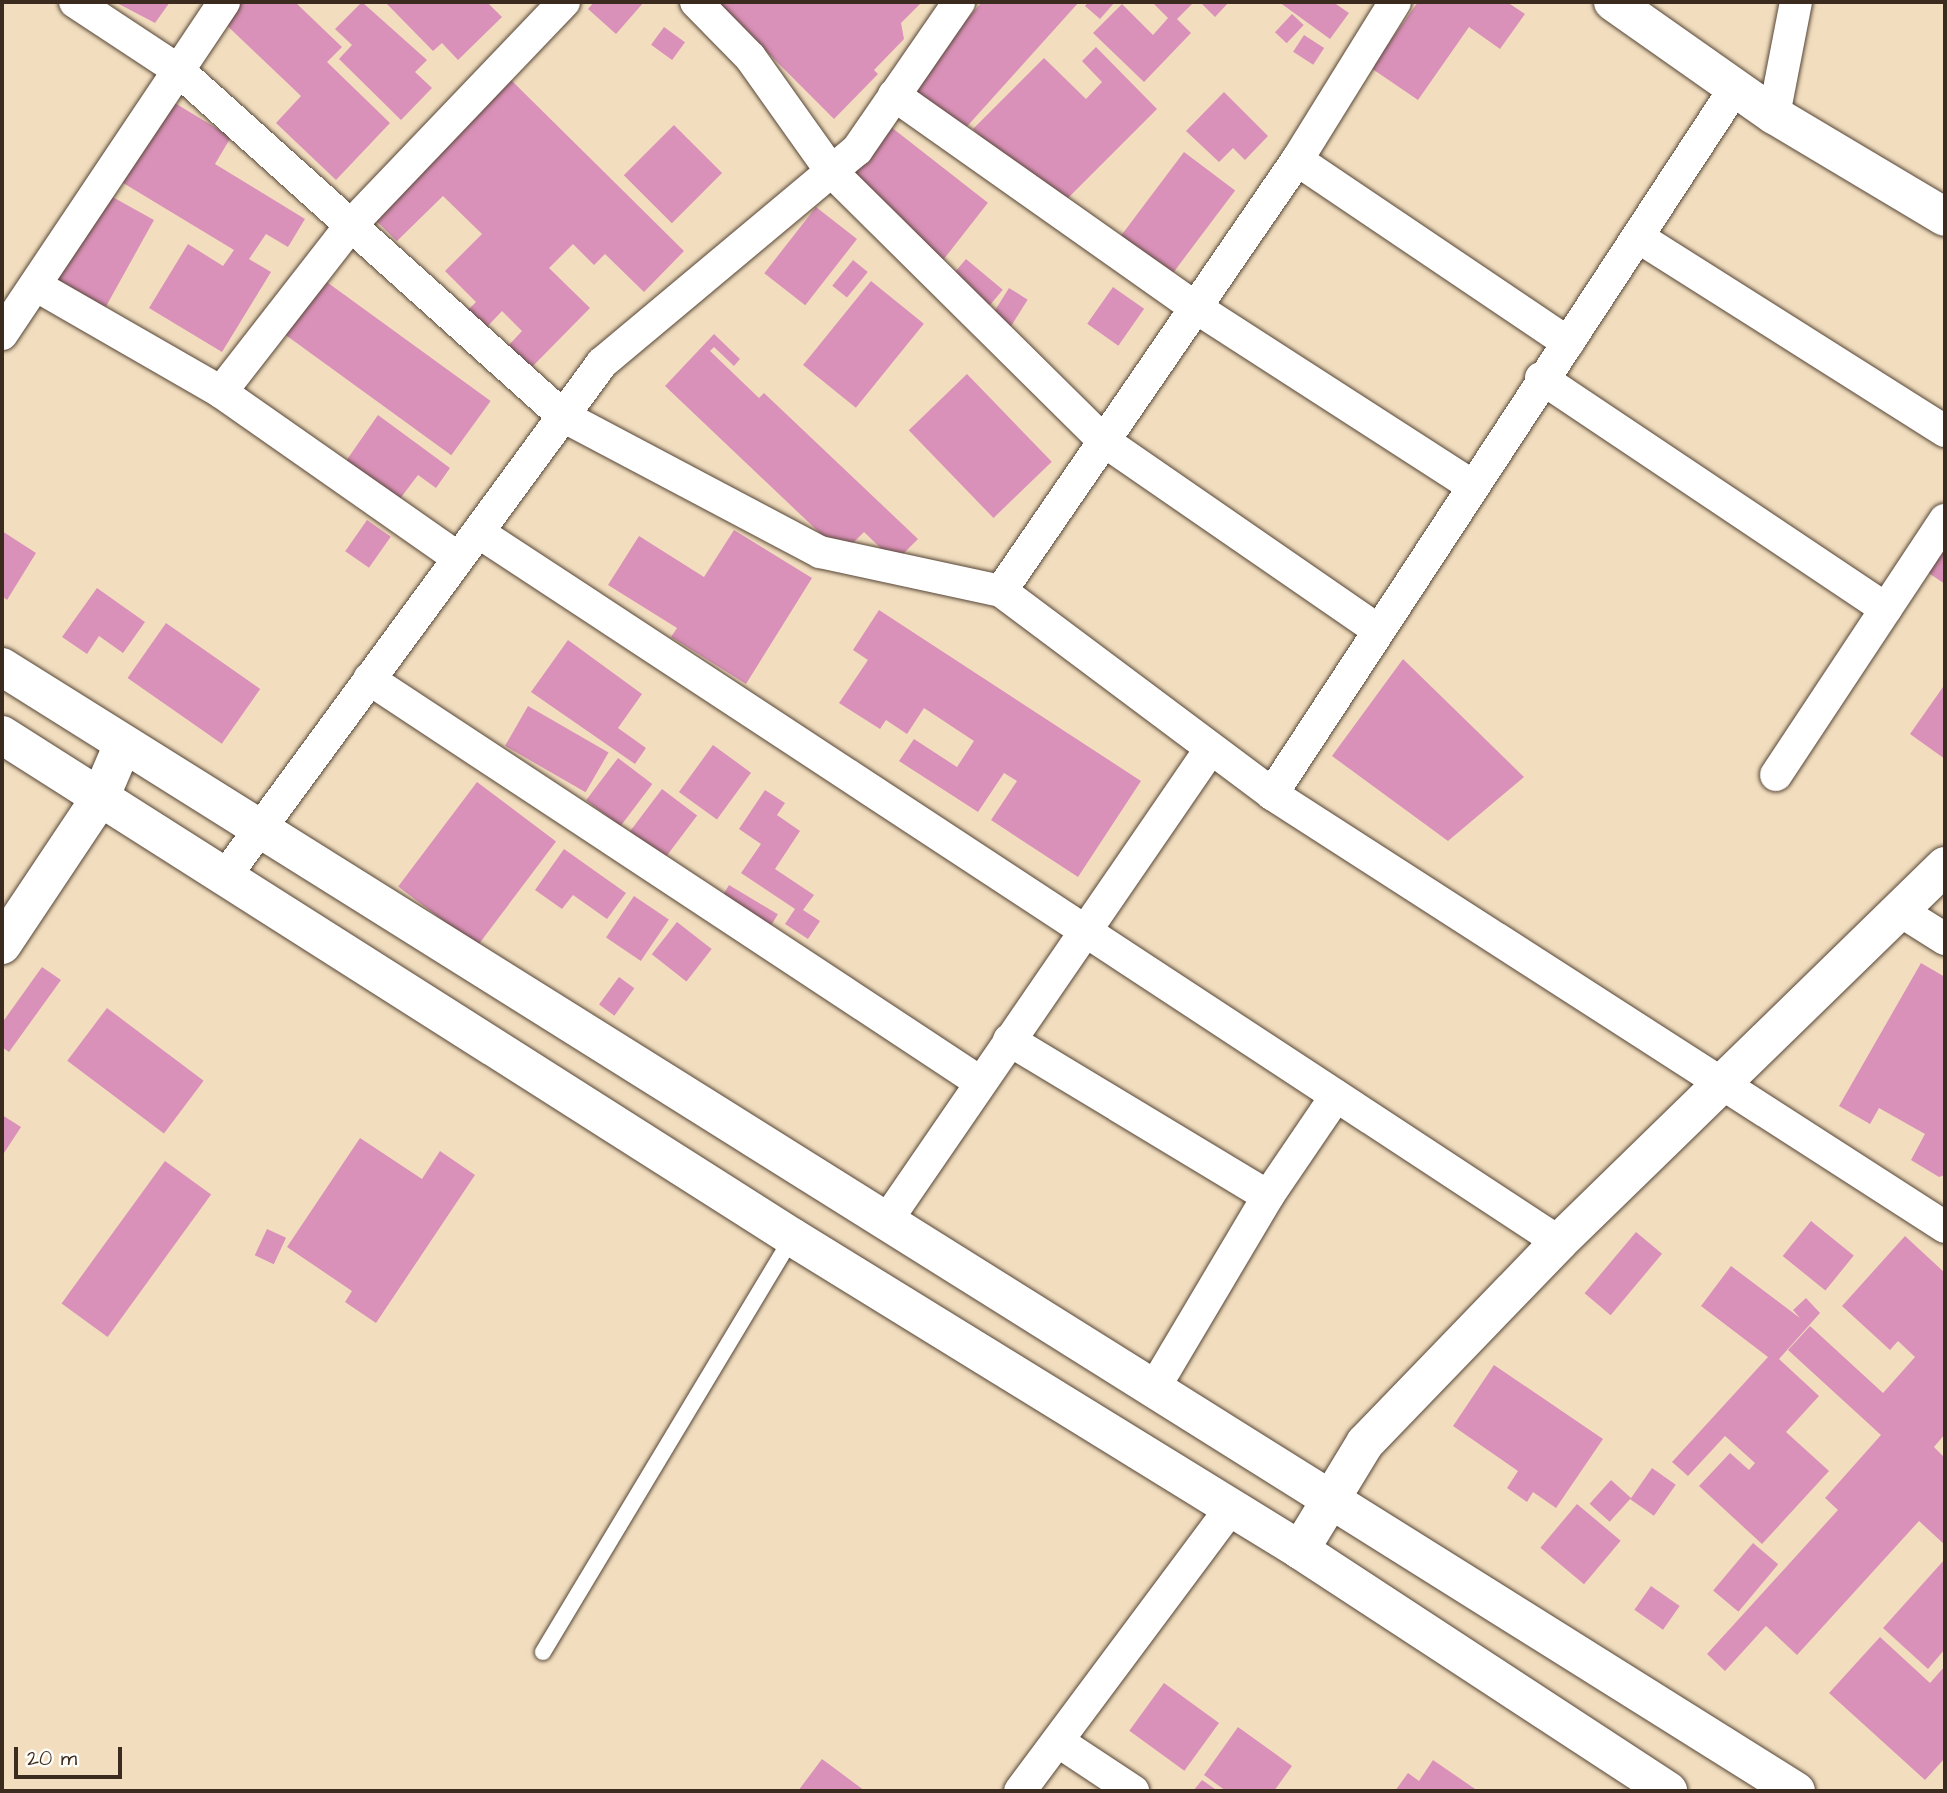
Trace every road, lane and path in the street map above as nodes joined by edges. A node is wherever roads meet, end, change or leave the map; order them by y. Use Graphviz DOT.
graph roads {
  1 [pos="75,2"];
  2 [pos="224,2"];
  3 [pos="564,2"];
  4 [pos="696,2"];
  5 [pos="959,2"];
  6 [pos="1395,2"];
  7 [pos="1614,2"];
  8 [pos="1797,2"];
  9 [pos="178,70"];
  10 [pos="1735,88"];
  11 [pos="894,95"];
  12 [pos="1774,115"];
  13 [pos="1297,160"];
  14 [pos="831,171"];
  15 [pos="1945,217"];
  16 [pos="350,226"];
  17 [pos="1638,237"];
  18 [pos="34,285"];
  19 [pos="1195,307"];
  20 [pos="2,334"];
  21 [pos="1568,343"];
  22 [pos="1541,378"];
  23 [pos="221,392"];
  24 [pos="563,416"];
  25 [pos="1945,431"];
  26 [pos="1104,441"];
  27 [pos="1471,485"];
  28 [pos="1945,520"];
  29 [pos="478,532"];
  30 [pos="458,558"];
  31 [pos="1001,591"];
  32 [pos="1886,609"];
  33 [pos="1378,630"];
  34 [pos="2,667"];
  35 [pos="369,679"];
  36 [pos="2,735"];
  37 [pos="123,744"];
  38 [pos="1209,751"];
  39 [pos="1776,775"];
  40 [pos="1272,794"];
  41 [pos="100,798"];
  42 [pos="256,830"];
  43 [pos="1945,866"];
  44 [pos="224,878"];
  45 [pos="1902,912"];
  46 [pos="1083,930"];
  47 [pos="1945,939"];
  48 [pos="2,945"];
  49 [pos="1009,1040"];
  50 [pos="980,1082"];
  51 [pos="1723,1087"];
  52 [pos="1336,1096"];
  53 [pos="1268,1196"];
  54 [pos="885,1223"];
  55 [pos="1945,1227"];
  56 [pos="792,1237"];
  57 [pos="1559,1242"];
  58 [pos="1153,1390"];
  59 [pos="1330,1500"];
  60 [pos="1230,1509"];
  61 [pos="1300,1550"];
  62 [pos="543,1652"];
  63 [pos="1059,1742"];
  64 [pos="1020,1791"];
  65 [pos="1133,1791"];
  66 [pos="1668,1791"];
  67 [pos="1796,1791"];
  1 -- 9 [label="street"];
  2 -- 9 [label="street"];
  3 -- 16 [label="street"];
  4 -- 14 [label="street"];
  5 -- 11 [label="street"];
  6 -- 13 [label="street"];
  7 -- 10 [label="main road"];
  8 -- 12 [label="street"];
  9 -- 16 [label="street"];
  9 -- 18 [label="street"];
  10 -- 12 [label="main road"];
  10 -- 17 [label="street"];
  11 -- 14 [label="street"];
  11 -- 19 [label="street"];
  12 -- 15 [label="main road"];
  13 -- 19 [label="street"];
  13 -- 21 [label="street"];
  14 -- 24 [label="street"];
  14 -- 26 [label="street"];
  16 -- 23 [label="street"];
  16 -- 24 [label="street"];
  17 -- 21 [label="street"];
  17 -- 25 [label="street"];
  18 -- 20 [label="street"];
  18 -- 23 [label="street"];
  19 -- 26 [label="street"];
  19 -- 27 [label="street"];
  21 -- 22 [label="street"];
  22 -- 27 [label="street"];
  22 -- 32 [label="street"];
  23 -- 30 [label="street"];
  24 -- 29 [label="street"];
  24 -- 31 [label="street"];
  26 -- 31 [label="street"];
  26 -- 33 [label="street"];
  27 -- 33 [label="street"];
  28 -- 32 [label="street"];
  29 -- 30 [label="street"];
  29 -- 46 [label="street"];
  30 -- 35 [label="street"];
  31 -- 38 [label="street"];
  32 -- 39 [label="street"];
  33 -- 40 [label="street"];
  34 -- 37 [label="main road"];
  35 -- 42 [label="street"];
  35 -- 50 [label="street"];
  36 -- 41 [label="main road"];
  37 -- 41 [label="main road"];
  37 -- 42 [label="main road"];
  38 -- 40 [label="street"];
  38 -- 46 [label="street"];
  40 -- 51 [label="street"];
  41 -- 44 [label="main road"];
  41 -- 48 [label="main road"];
  42 -- 44 [label="street"];
  42 -- 54 [label="main road"];
  43 -- 45 [label="main road"];
  44 -- 56 [label="main road"];
  45 -- 47 [label="street"];
  45 -- 51 [label="main road"];
  46 -- 49 [label="street"];
  46 -- 52 [label="street"];
  49 -- 50 [label="street"];
  49 -- 53 [label="street"];
  50 -- 54 [label="street"];
  51 -- 55 [label="street"];
  51 -- 57 [label="main road"];
  52 -- 53 [label="street"];
  52 -- 57 [label="street"];
  53 -- 58 [label="street"];
  54 -- 58 [label="main road"];
  56 -- 60 [label="main road"];
  56 -- 62 [label="lane"];
  57 -- 59 [label="main road"];
  58 -- 59 [label="main road"];
  59 -- 61 [label="main road"];
  59 -- 67 [label="main road"];
  60 -- 61 [label="main road"];
  60 -- 63 [label="street"];
  61 -- 66 [label="main road"];
  63 -- 64 [label="street"];
  63 -- 65 [label="street"];
}
